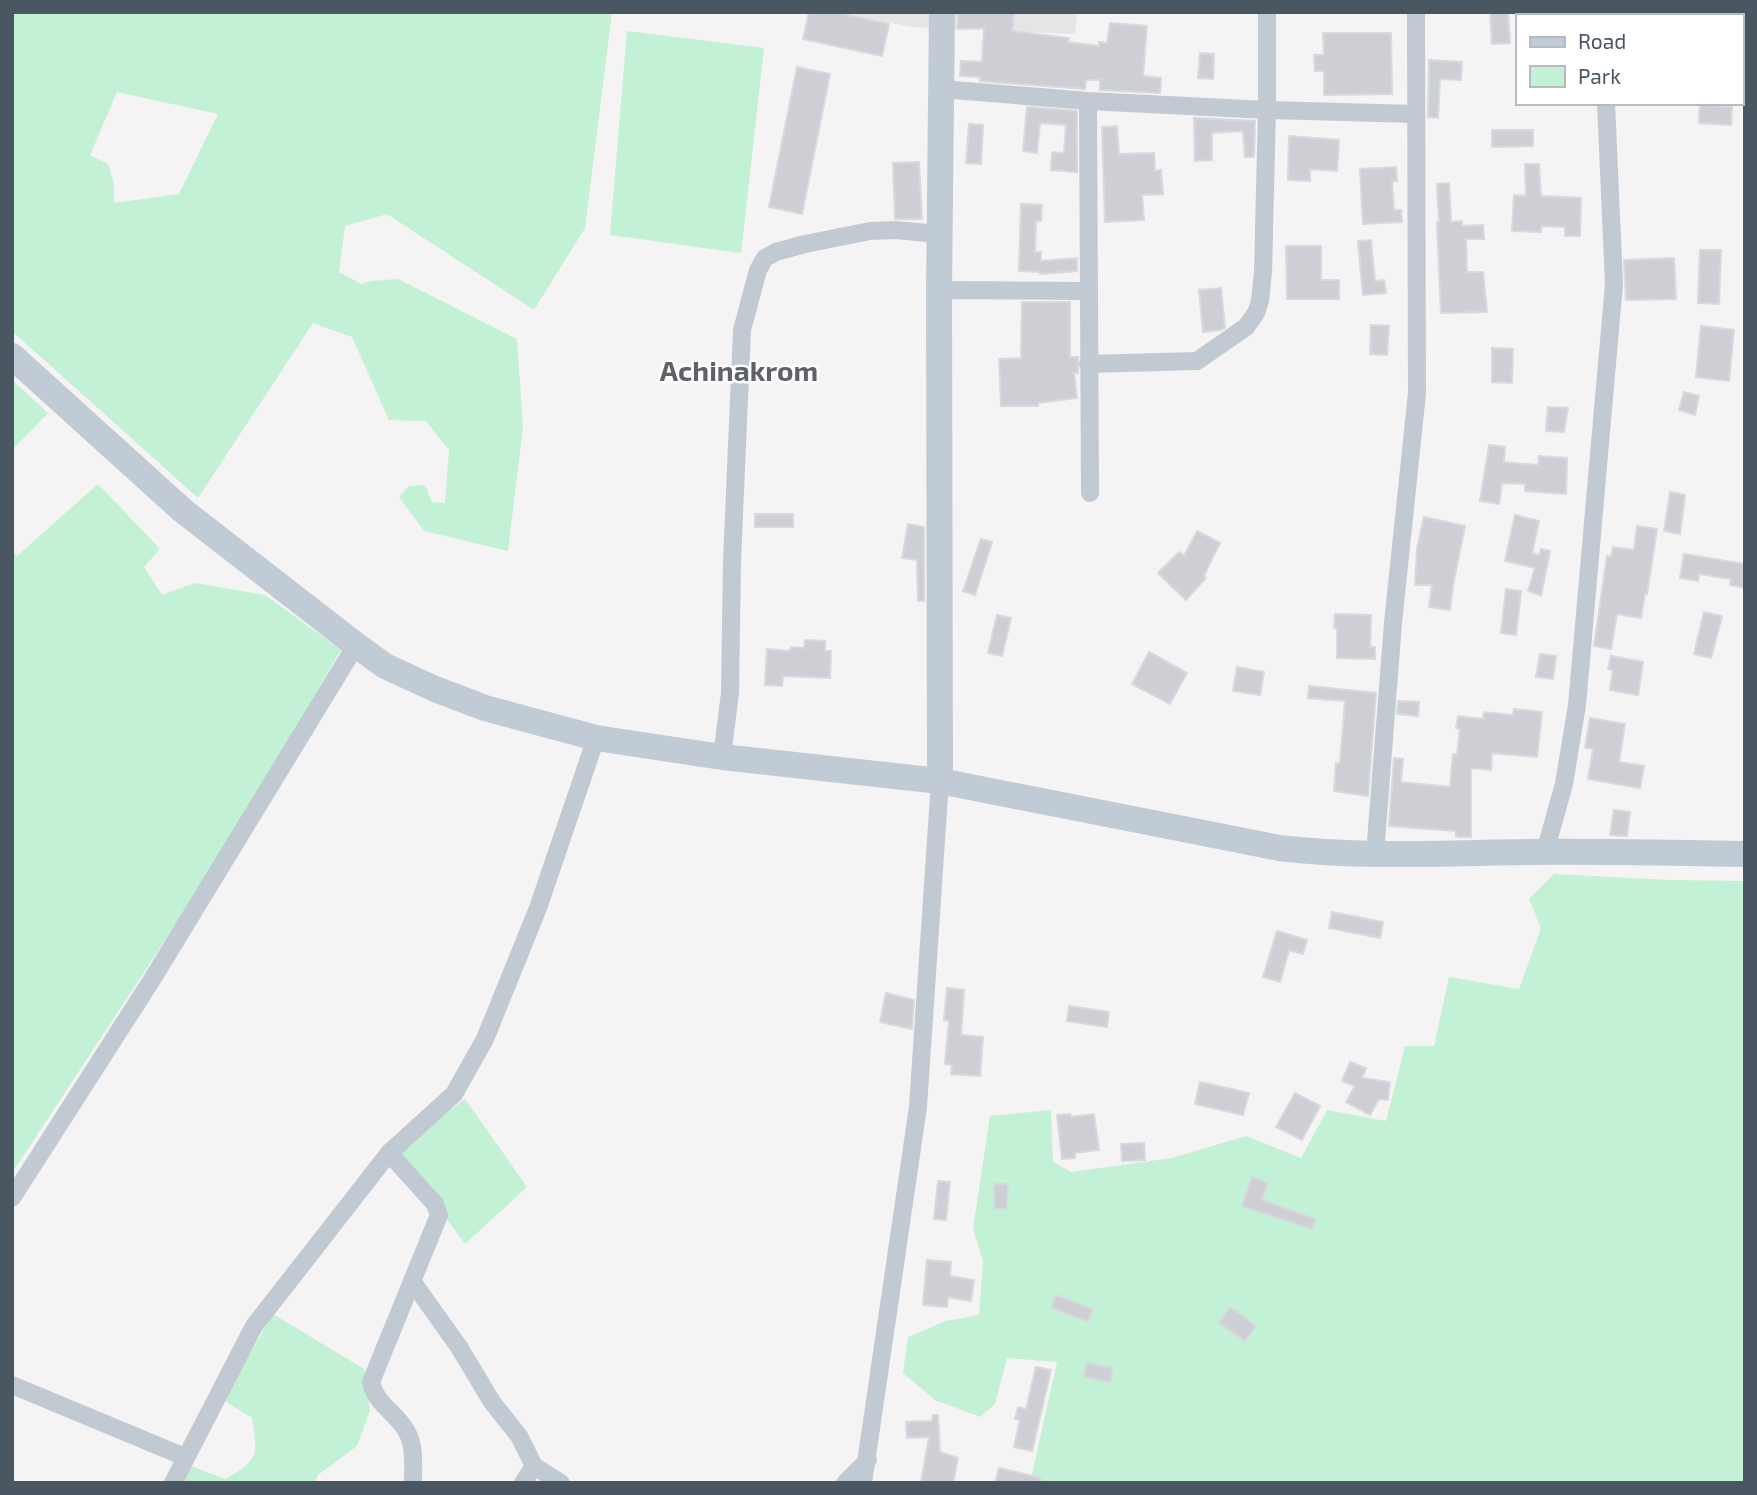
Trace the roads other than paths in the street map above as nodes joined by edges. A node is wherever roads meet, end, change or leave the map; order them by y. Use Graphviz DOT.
graph roads {
  1 [pos="942,12"];
  2 [pos="1267,12"];
  3 [pos="1416,12"];
  4 [pos="941,89"];
  5 [pos="1088,102"];
  6 [pos="1606,105"];
  7 [pos="1267,110"];
  8 [pos="1415,114"];
  9 [pos="939,234"];
  10 [pos="939,290"];
  11 [pos="1089,291"];
  12 [pos="12,356"];
  13 [pos="1088,364"];
  14 [pos="1090,492"];
  15 [pos="356,645"];
  16 [pos="596,738"];
  17 [pos="722,757"];
  18 [pos="940,781"];
  19 [pos="1545,852"];
  20 [pos="1375,854"];
  21 [pos="1745,854"];
  22 [pos="389,1153"];
  23 [pos="12,1198"];
  24 [pos="412,1282"];
  25 [pos="12,1385"];
  26 [pos="185,1457"];
  27 [pos="868,1460"];
  28 [pos="534,1466"];
  29 [pos="173,1483"];
  30 [pos="413,1483"];
  31 [pos="523,1483"];
  32 [pos="561,1483"];
  33 [pos="845,1483"];
  34 [pos="863,1483"];
  1 -- 4 [label="street"];
  2 -- 7 [label="street"];
  3 -- 8 [label="street"];
  4 -- 5 [label="street"];
  4 -- 9 [label="street"];
  5 -- 7 [label="street"];
  5 -- 11 [label="street"];
  6 -- 19 [label="street"];
  7 -- 8 [label="street"];
  7 -- 13 [label="street"];
  8 -- 20 [label="street"];
  9 -- 10 [label="street"];
  9 -- 17 [label="street"];
  10 -- 11 [label="street"];
  10 -- 18 [label="street"];
  11 -- 13 [label="street"];
  12 -- 15 [label="street"];
  13 -- 14 [label="street"];
  15 -- 16 [label="street"];
  15 -- 23 [label="street"];
  16 -- 17 [label="street"];
  16 -- 22 [label="street"];
  17 -- 18 [label="street"];
  18 -- 20 [label="street"];
  18 -- 27 [label="street"];
  19 -- 20 [label="street"];
  19 -- 21 [label="street"];
  22 -- 24 [label="street"];
  22 -- 26 [label="street"];
  24 -- 28 [label="street"];
  24 -- 30 [label="street"];
  25 -- 26 [label="street"];
  26 -- 29 [label="street"];
  27 -- 33 [label="street"];
  27 -- 34 [label="street"];
  28 -- 31 [label="street"];
  28 -- 32 [label="street"];
}
